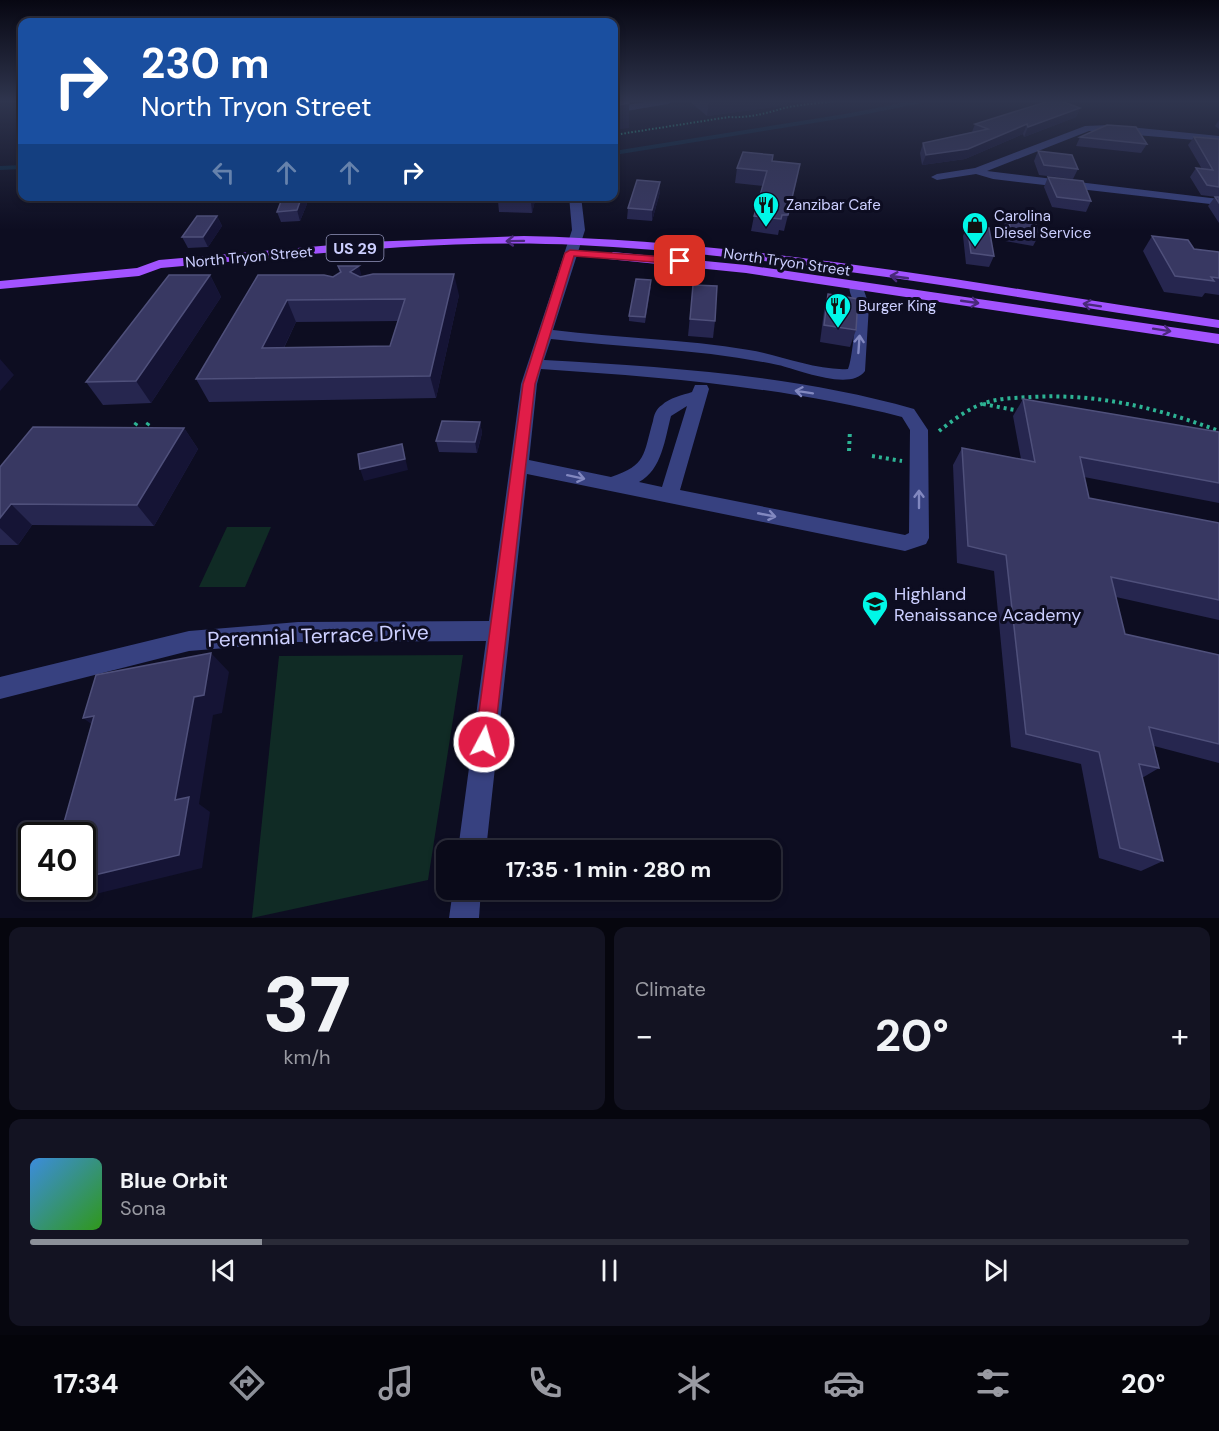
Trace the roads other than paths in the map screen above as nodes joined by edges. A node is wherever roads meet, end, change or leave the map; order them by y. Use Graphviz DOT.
graph roads {
  1 [pos="1047,144"];
  2 [pos="976,171"];
  3 [pos="937,177"];
  4 [pos="576,201"];
  5 [pos="1219,201"];
  6 [pos="572,247"];
  7 [pos="0,285"];
  8 [pos="856,285"];
  9 [pos="1219,324"];
  10 [pos="545,334"];
  11 [pos="1219,339"];
  12 [pos="535,364"];
  13 [pos="705,376"];
  14 [pos="699,395"];
  15 [pos="518,465"];
  16 [pos="605,483"];
  17 [pos="669,495"];
  18 [pos="497,631"];
  19 [pos="0,688"];
  20 [pos="473,840"];
  21 [pos="466,900"];
  22 [pos="464,918"];
  1 -- 2 [label="street"];
  2 -- 3 [label="street"];
  2 -- 5 [label="street"];
  4 -- 6 [label="street"];
  6 -- 7 [label="main road, North Tryon Street / US 29"];
  6 -- 8 [label="main road, North Tryon Street / US 29"];
  9 -- 6 [label="main road, North Tryon Street / US 29, one-way"];
  6 -- 10 [label="street"];
  10 -- 8 [label="street, one-way"];
  8 -- 11 [label="main road, North Tryon Street / US 29, one-way"];
  10 -- 12 [label="street"];
  12 -- 13 [label="street"];
  12 -- 15 [label="street"];
  13 -- 14 [label="street"];
  17 -- 13 [label="street, one-way"];
  14 -- 16 [label="street"];
  14 -- 17 [label="street"];
  15 -- 16 [label="street, one-way"];
  15 -- 18 [label="street"];
  16 -- 17 [label="street"];
  18 -- 19 [label="street, Perennial Terrace Drive"];
  18 -- 20 [label="street"];
  21 -- 22 [label="street"];
}
